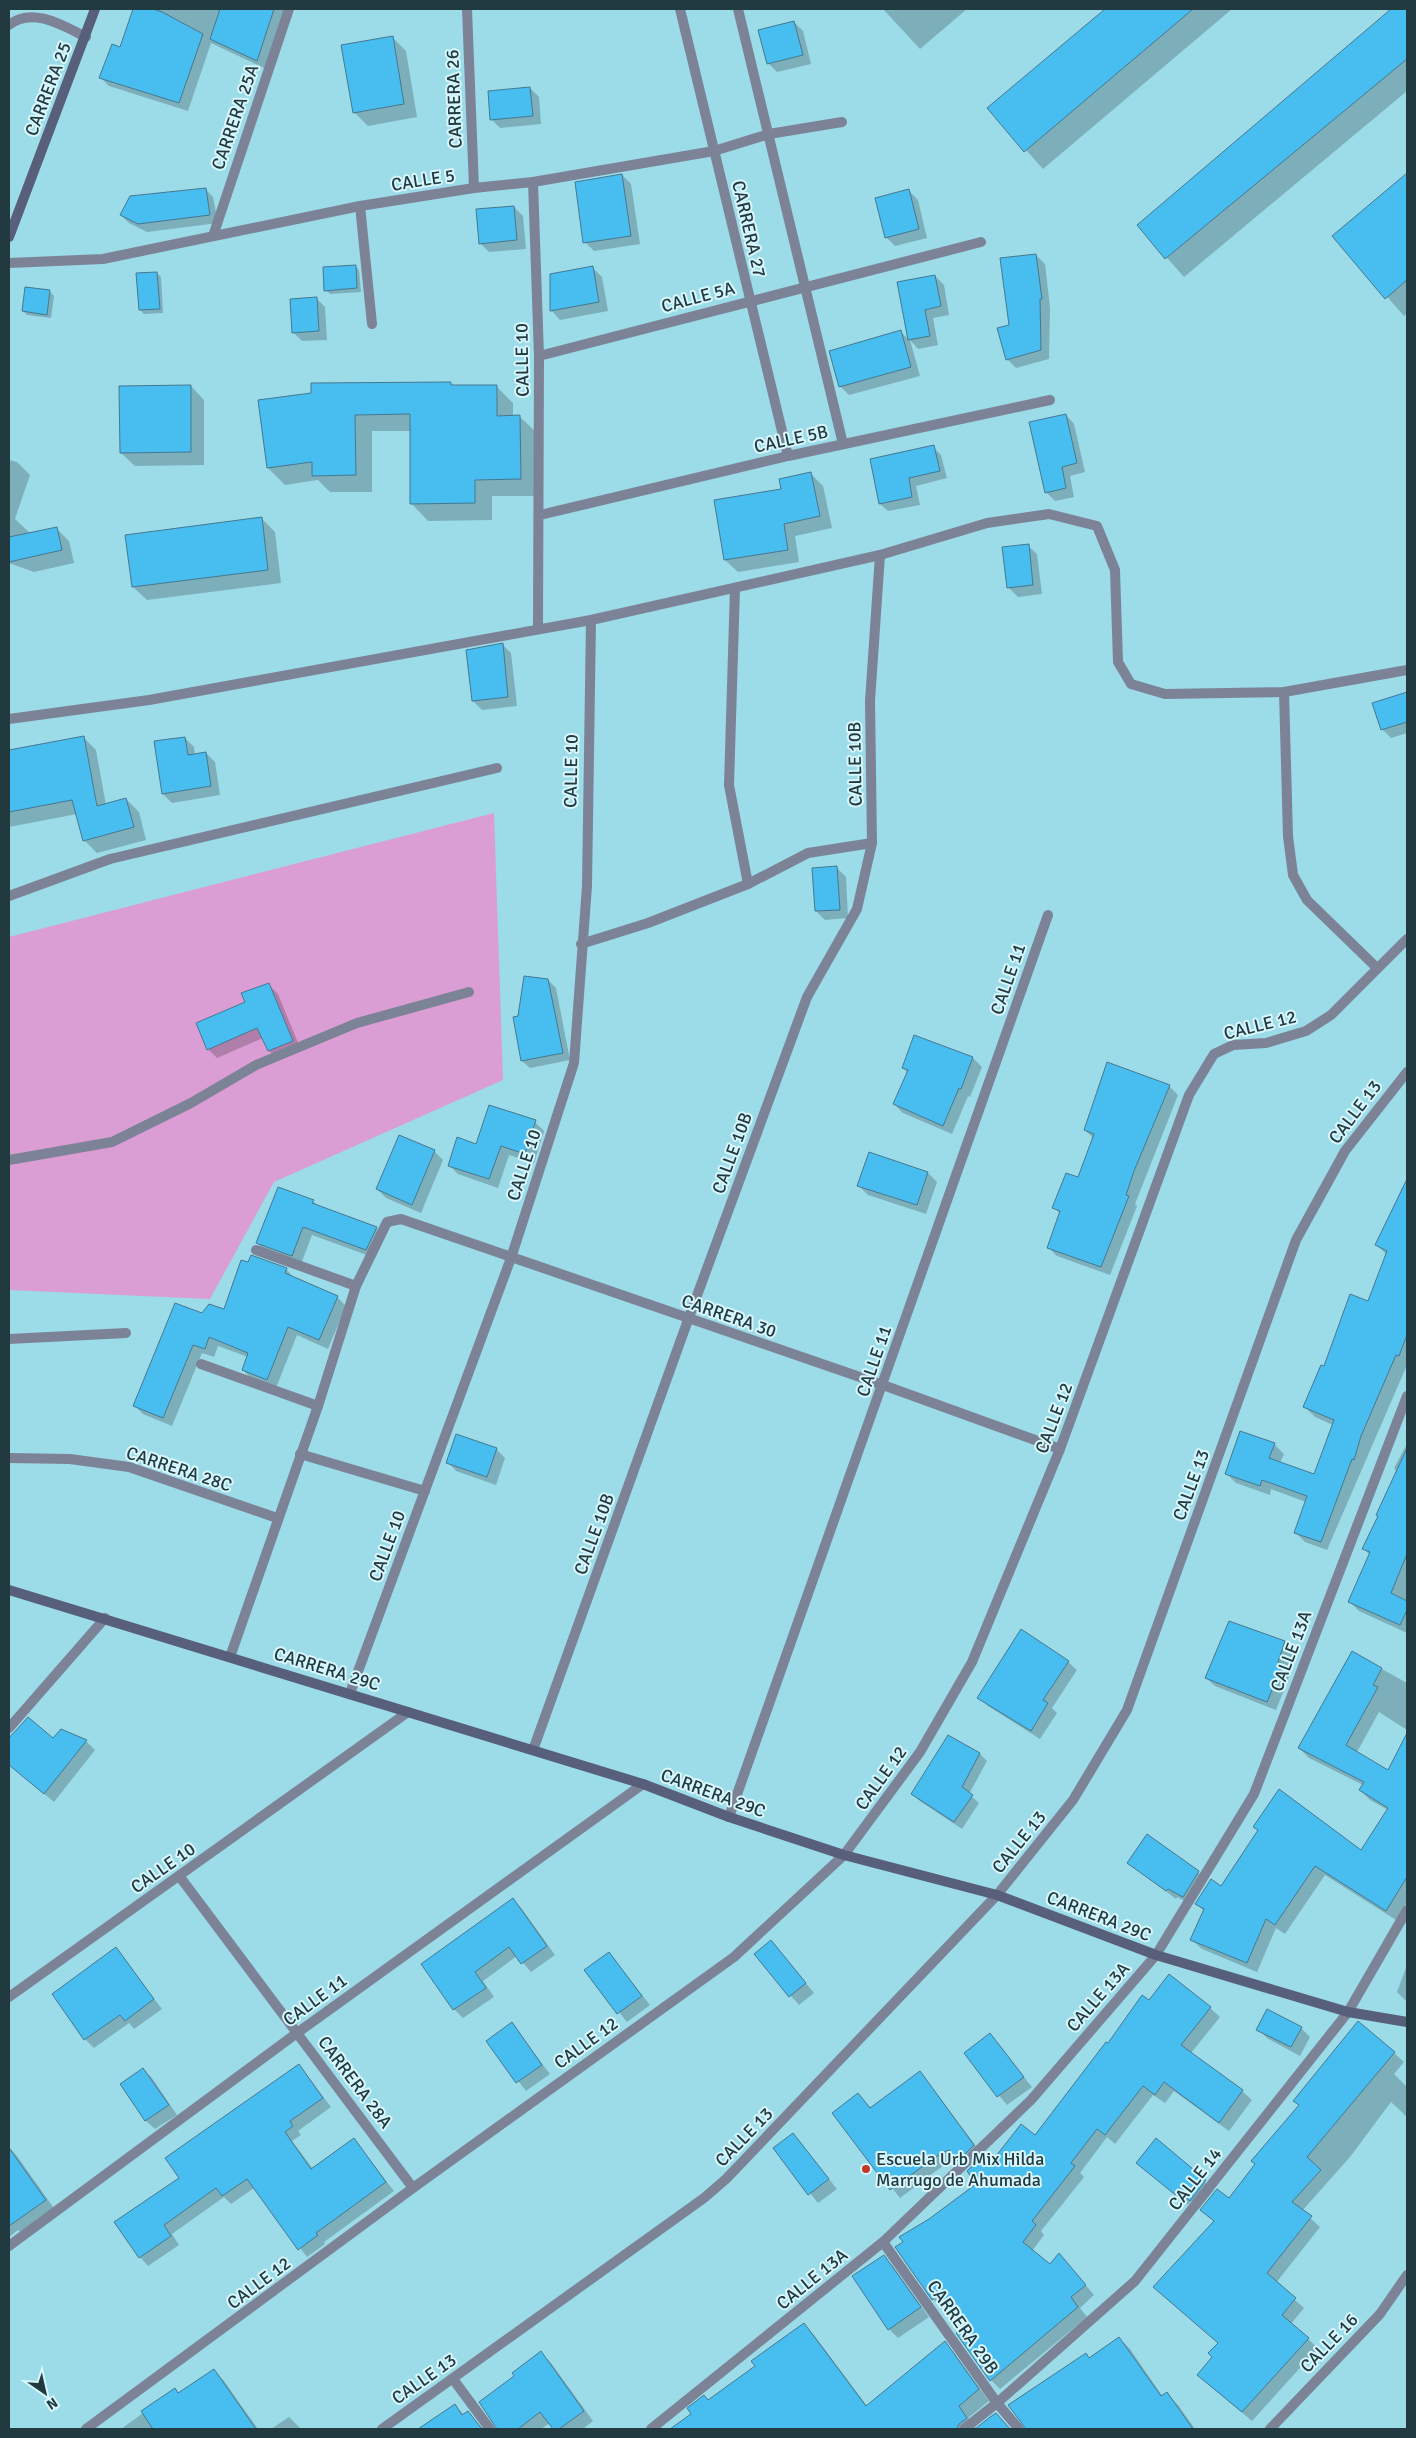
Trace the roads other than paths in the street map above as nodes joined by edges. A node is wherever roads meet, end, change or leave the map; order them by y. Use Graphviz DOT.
graph roads {
  1 [pos="95,9"];
  2 [pos="289,9"];
  3 [pos="467,9"];
  4 [pos="680,9"];
  5 [pos="738,9"];
  6 [pos="9,24"];
  7 [pos="86,37"];
  8 [pos="842,122"];
  9 [pos="769,134"];
  10 [pos="714,151"];
  11 [pos="533,182"];
  12 [pos="474,188"];
  13 [pos="360,206"];
  14 [pos="213,236"];
  15 [pos="9,237"];
  16 [pos="981,242"];
  17 [pos="9,263"];
  18 [pos="804,288"];
  19 [pos="749,300"];
  20 [pos="372,324"];
  21 [pos="539,356"];
  22 [pos="1050,400"];
  23 [pos="843,444"];
  24 [pos="788,456"];
  25 [pos="540,515"];
  26 [pos="880,555"];
  27 [pos="735,588"];
  28 [pos="591,620"];
  29 [pos="538,628"];
  30 [pos="1407,670"];
  31 [pos="1284,692"];
  32 [pos="9,719"];
  33 [pos="497,768"];
  34 [pos="872,844"];
  35 [pos="748,884"];
  36 [pos="9,896"];
  37 [pos="1048,915"];
  38 [pos="1407,940"];
  39 [pos="581,944"];
  40 [pos="1377,968"];
  41 [pos="469,992"];
  42 [pos="1407,1072"];
  43 [pos="9,1160"];
  44 [pos="256,1250"];
  45 [pos="511,1258"];
  46 [pos="356,1286"];
  47 [pos="688,1320"];
  48 [pos="126,1333"];
  49 [pos="9,1340"];
  50 [pos="201,1364"];
  51 [pos="883,1385"];
  52 [pos="1407,1396"];
  53 [pos="318,1406"];
  54 [pos="1060,1449"];
  55 [pos="300,1454"];
  56 [pos="9,1458"];
  57 [pos="425,1491"];
  58 [pos="277,1518"];
  59 [pos="9,1590"];
  60 [pos="105,1618"];
  61 [pos="230,1656"];
  62 [pos="350,1693"];
  63 [pos="408,1712"];
  64 [pos="9,1728"];
  65 [pos="534,1750"];
  66 [pos="642,1784"];
  67 [pos="729,1818"];
  68 [pos="844,1855"];
  69 [pos="180,1877"];
  70 [pos="997,1895"];
  71 [pos="1407,1910"];
  72 [pos="1156,1955"];
  73 [pos="9,1997"];
  74 [pos="1348,2012"];
  75 [pos="1407,2022"];
  76 [pos="298,2033"];
  77 [pos="412,2188"];
  78 [pos="883,2242"];
  79 [pos="9,2246"];
  80 [pos="1407,2275"];
  81 [pos="453,2379"];
  82 [pos="997,2403"];
  83 [pos="86,2429"];
  84 [pos="382,2429"];
  85 [pos="490,2429"];
  86 [pos="651,2429"];
  87 [pos="964,2429"];
  88 [pos="1019,2429"];
  89 [pos="1270,2429"];
  1 -- 7 [label="street, CARRERA 25"];
  2 -- 14 [label="street, CARRERA 25A"];
  3 -- 12 [label="street, CARRERA 26"];
  4 -- 10 [label="street, CARRERA 27"];
  5 -- 9 [label="street"];
  6 -- 7 [label="street"];
  7 -- 15 [label="street, CARRERA 25"];
  8 -- 9 [label="street, CALLE 5"];
  9 -- 10 [label="street, CALLE 5"];
  9 -- 18 [label="street"];
  10 -- 11 [label="street, CALLE 5"];
  10 -- 19 [label="street, CARRERA 27"];
  11 -- 12 [label="street, CALLE 5"];
  11 -- 21 [label="street, CALLE 10"];
  12 -- 13 [label="street, CALLE 5"];
  13 -- 14 [label="street, CALLE 5"];
  13 -- 20 [label="street"];
  14 -- 17 [label="street, CALLE 5"];
  16 -- 18 [label="street, CALLE 5A"];
  18 -- 19 [label="street, CALLE 5A"];
  18 -- 23 [label="street"];
  19 -- 21 [label="street, CALLE 5A"];
  19 -- 24 [label="street, CARRERA 27"];
  21 -- 25 [label="street, CALLE 10"];
  22 -- 23 [label="street, CALLE 5B"];
  23 -- 24 [label="street, CALLE 5B"];
  24 -- 25 [label="street, CALLE 5B"];
  25 -- 29 [label="street, CALLE 10"];
  26 -- 27 [label="street"];
  26 -- 31 [label="street"];
  26 -- 34 [label="street, CALLE 10B"];
  27 -- 28 [label="street"];
  27 -- 35 [label="street"];
  28 -- 29 [label="street"];
  28 -- 39 [label="street, CALLE 10"];
  29 -- 32 [label="street"];
  30 -- 31 [label="street"];
  31 -- 40 [label="street"];
  33 -- 36 [label="street"];
  34 -- 35 [label="street"];
  34 -- 47 [label="street, CALLE 10B"];
  35 -- 39 [label="street"];
  37 -- 51 [label="street, CALLE 11"];
  38 -- 40 [label="street, CALLE 12"];
  39 -- 45 [label="street, CALLE 10"];
  40 -- 54 [label="street, CALLE 12"];
  41 -- 43 [label="street"];
  42 -- 70 [label="street, CALLE 13"];
  44 -- 46 [label="street"];
  45 -- 46 [label="street, CARRERA 30"];
  45 -- 47 [label="street, CARRERA 30"];
  45 -- 57 [label="street, CALLE 10"];
  46 -- 53 [label="street"];
  47 -- 51 [label="street, CARRERA 30"];
  47 -- 65 [label="street, CALLE 10B"];
  48 -- 49 [label="street"];
  50 -- 53 [label="street"];
  51 -- 54 [label="street, CARRERA 30"];
  51 -- 67 [label="street, CALLE 11"];
  52 -- 72 [label="street, CALLE 13A"];
  53 -- 55 [label="street"];
  54 -- 68 [label="street, CALLE 12"];
  55 -- 57 [label="street"];
  55 -- 58 [label="street"];
  56 -- 58 [label="street, CARRERA 28C"];
  57 -- 62 [label="street, CALLE 10"];
  58 -- 61 [label="street"];
  59 -- 60 [label="street, CARRERA 29C"];
  60 -- 61 [label="street, CARRERA 29C"];
  60 -- 64 [label="street"];
  61 -- 62 [label="street, CARRERA 29C"];
  62 -- 63 [label="street, CARRERA 29C"];
  63 -- 65 [label="street, CARRERA 29C"];
  63 -- 69 [label="street, CALLE 10"];
  65 -- 66 [label="street, CARRERA 29C"];
  66 -- 67 [label="street, CARRERA 29C"];
  66 -- 76 [label="street, CALLE 11"];
  67 -- 68 [label="street, CARRERA 29C"];
  68 -- 70 [label="street, CARRERA 29C"];
  68 -- 77 [label="street, CALLE 12"];
  69 -- 73 [label="street, CALLE 10"];
  69 -- 76 [label="street, CARRERA 28A"];
  70 -- 72 [label="street, CARRERA 29C"];
  70 -- 81 [label="street, CALLE 13"];
  71 -- 74 [label="street, CALLE 14"];
  72 -- 74 [label="street, CARRERA 29C"];
  72 -- 78 [label="street, CALLE 13A"];
  74 -- 75 [label="street, CARRERA 29C"];
  74 -- 82 [label="street, CALLE 14"];
  76 -- 77 [label="street, CARRERA 28A"];
  76 -- 79 [label="street, CALLE 11"];
  77 -- 83 [label="street, CALLE 12"];
  78 -- 82 [label="street, CARRERA 29B"];
  78 -- 86 [label="street, CALLE 13A"];
  80 -- 89 [label="street, CALLE 16"];
  81 -- 84 [label="street, CALLE 13"];
  81 -- 85 [label="street"];
  82 -- 87 [label="street, CALLE 14"];
  82 -- 88 [label="street, CARRERA 29B"];
}
